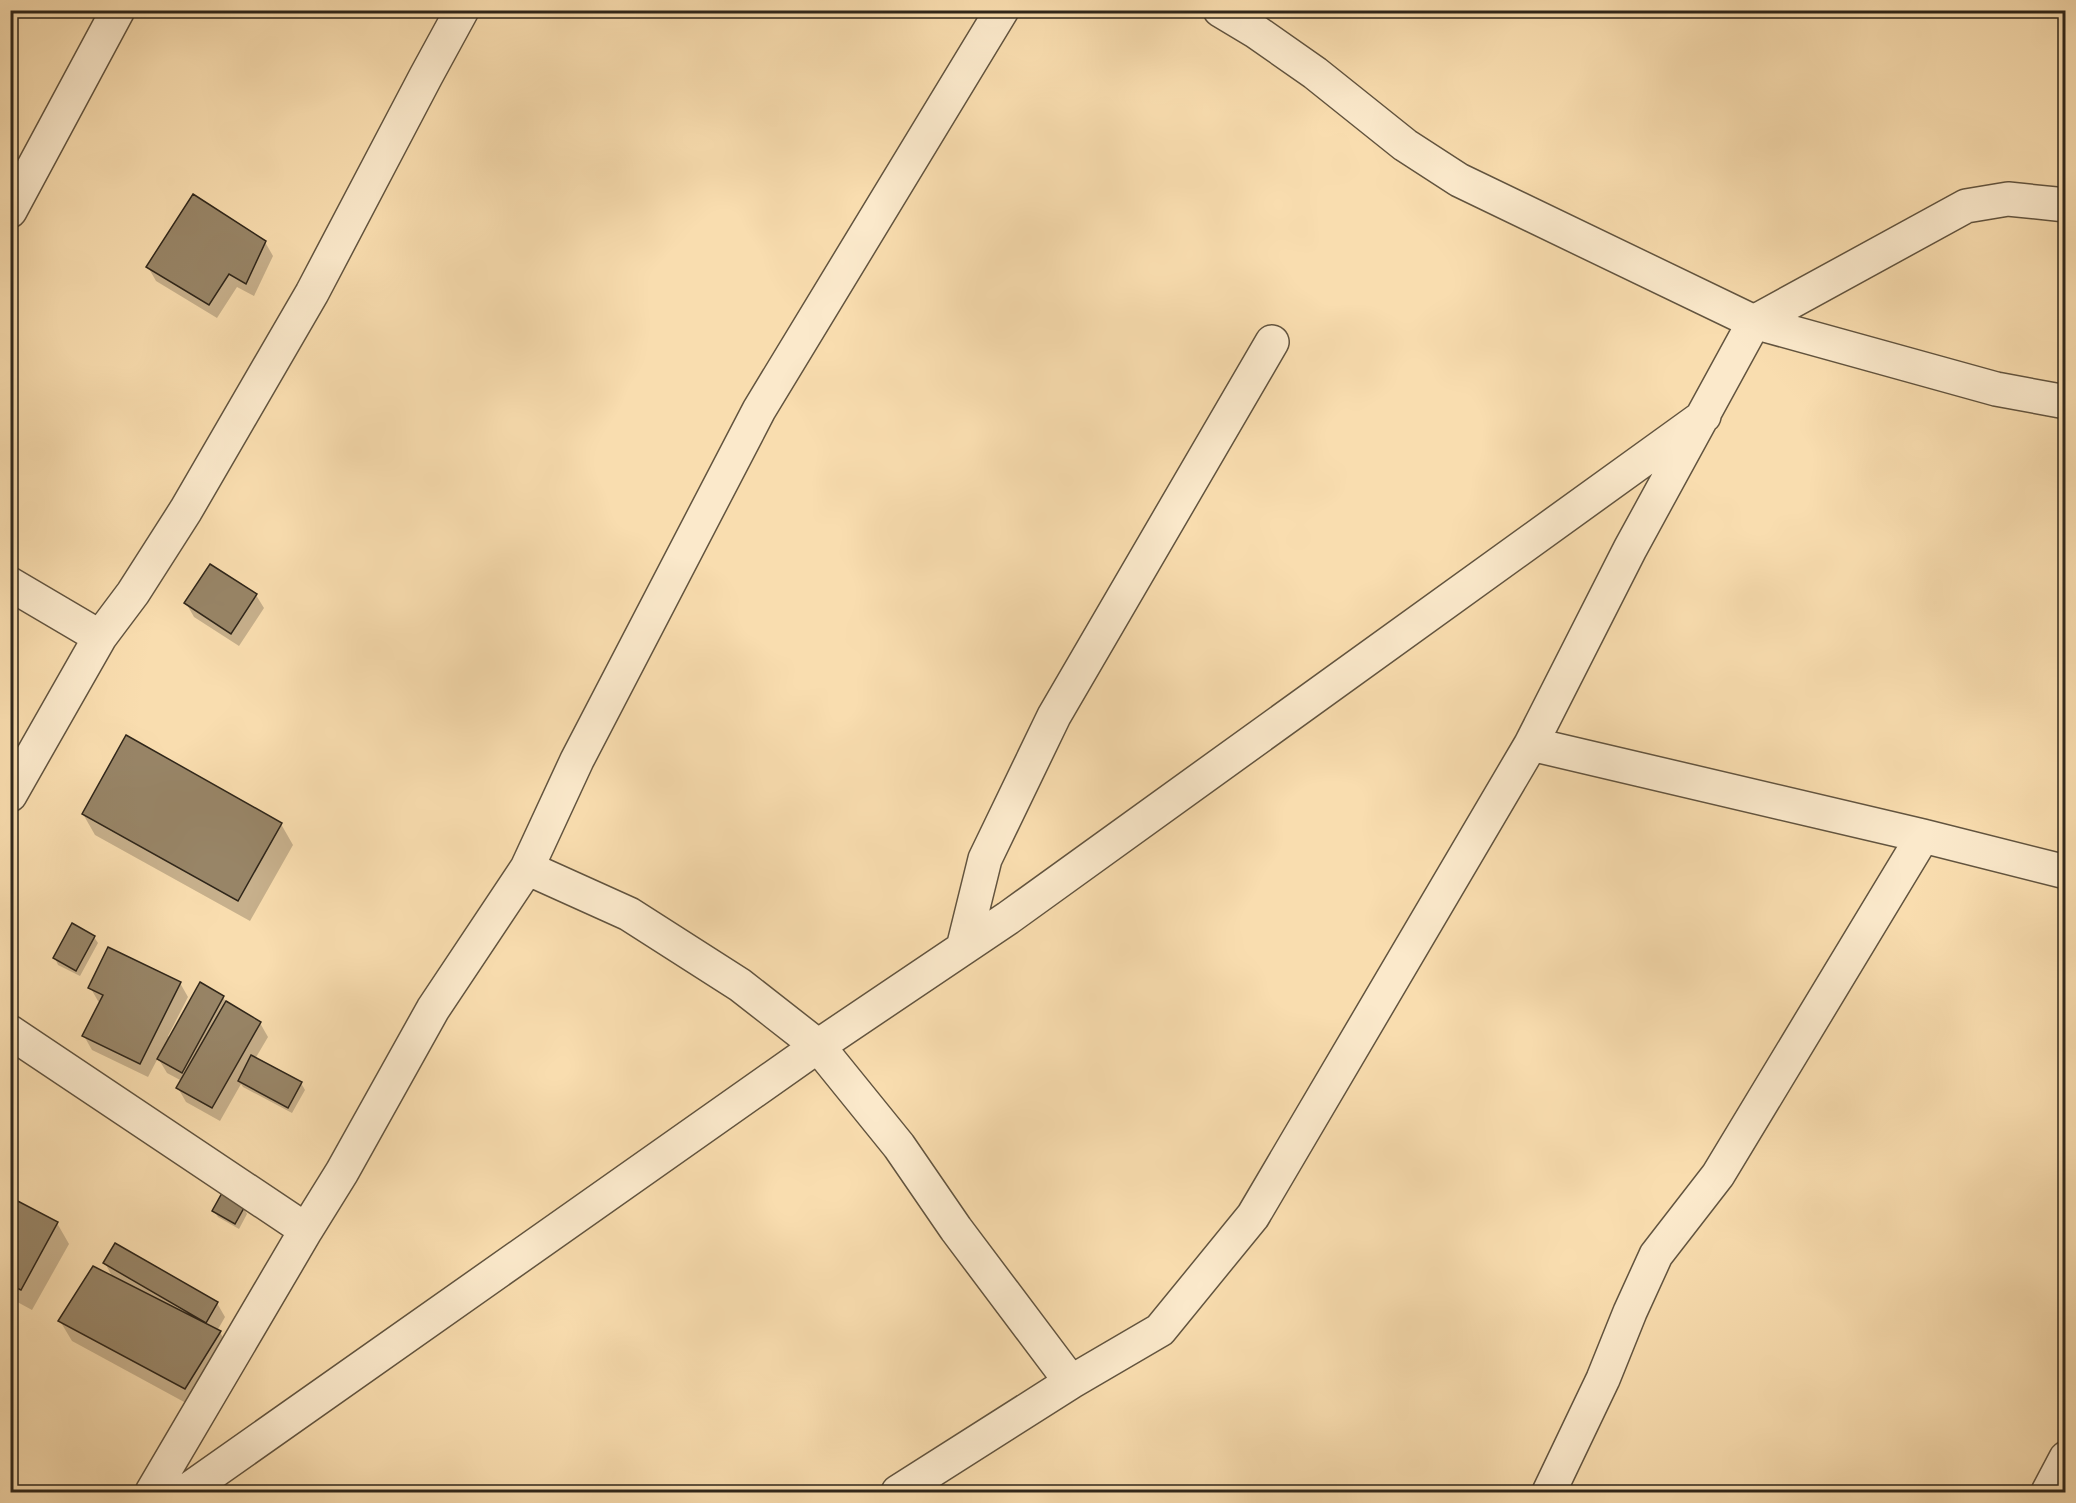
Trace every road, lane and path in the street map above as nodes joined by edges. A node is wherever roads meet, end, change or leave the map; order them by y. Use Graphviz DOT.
graph roads {
  1 [pos="118,10"];
  2 [pos="462,10"];
  3 [pos="1002,10"];
  4 [pos="1220,10"];
  5 [pos="2066,205"];
  6 [pos="10,211"];
  7 [pos="1754,322"];
  8 [pos="1272,342"];
  9 [pos="2066,402"];
  10 [pos="1704,416"];
  11 [pos="10,584"];
  12 [pos="100,637"];
  13 [pos="1531,744"];
  14 [pos="10,795"];
  15 [pos="1923,836"];
  16 [pos="527,868"];
  17 [pos="2066,872"];
  18 [pos="963,948"];
  19 [pos="10,1032"];
  20 [pos="818,1046"];
  21 [pos="306,1230"];
  22 [pos="1071,1382"];
  23 [pos="2066,1458"];
  24 [pos="152,1492"];
  25 [pos="184,1492"];
  26 [pos="898,1492"];
  27 [pos="1549,1492"];
  28 [pos="2048,1492"];
  1 -- 6 [label="street"];
  2 -- 12 [label="street"];
  3 -- 16 [label="street"];
  4 -- 7 [label="street"];
  5 -- 7 [label="street"];
  7 -- 9 [label="street"];
  7 -- 10 [label="street"];
  8 -- 18 [label="street"];
  10 -- 13 [label="street"];
  10 -- 18 [label="street"];
  11 -- 12 [label="street"];
  12 -- 14 [label="street"];
  13 -- 15 [label="street"];
  13 -- 22 [label="street"];
  15 -- 17 [label="street"];
  15 -- 27 [label="street"];
  16 -- 20 [label="street"];
  16 -- 21 [label="street"];
  18 -- 20 [label="street"];
  19 -- 21 [label="street"];
  20 -- 22 [label="street"];
  20 -- 25 [label="street"];
  21 -- 24 [label="street"];
  22 -- 26 [label="street"];
  23 -- 28 [label="street"];
}
